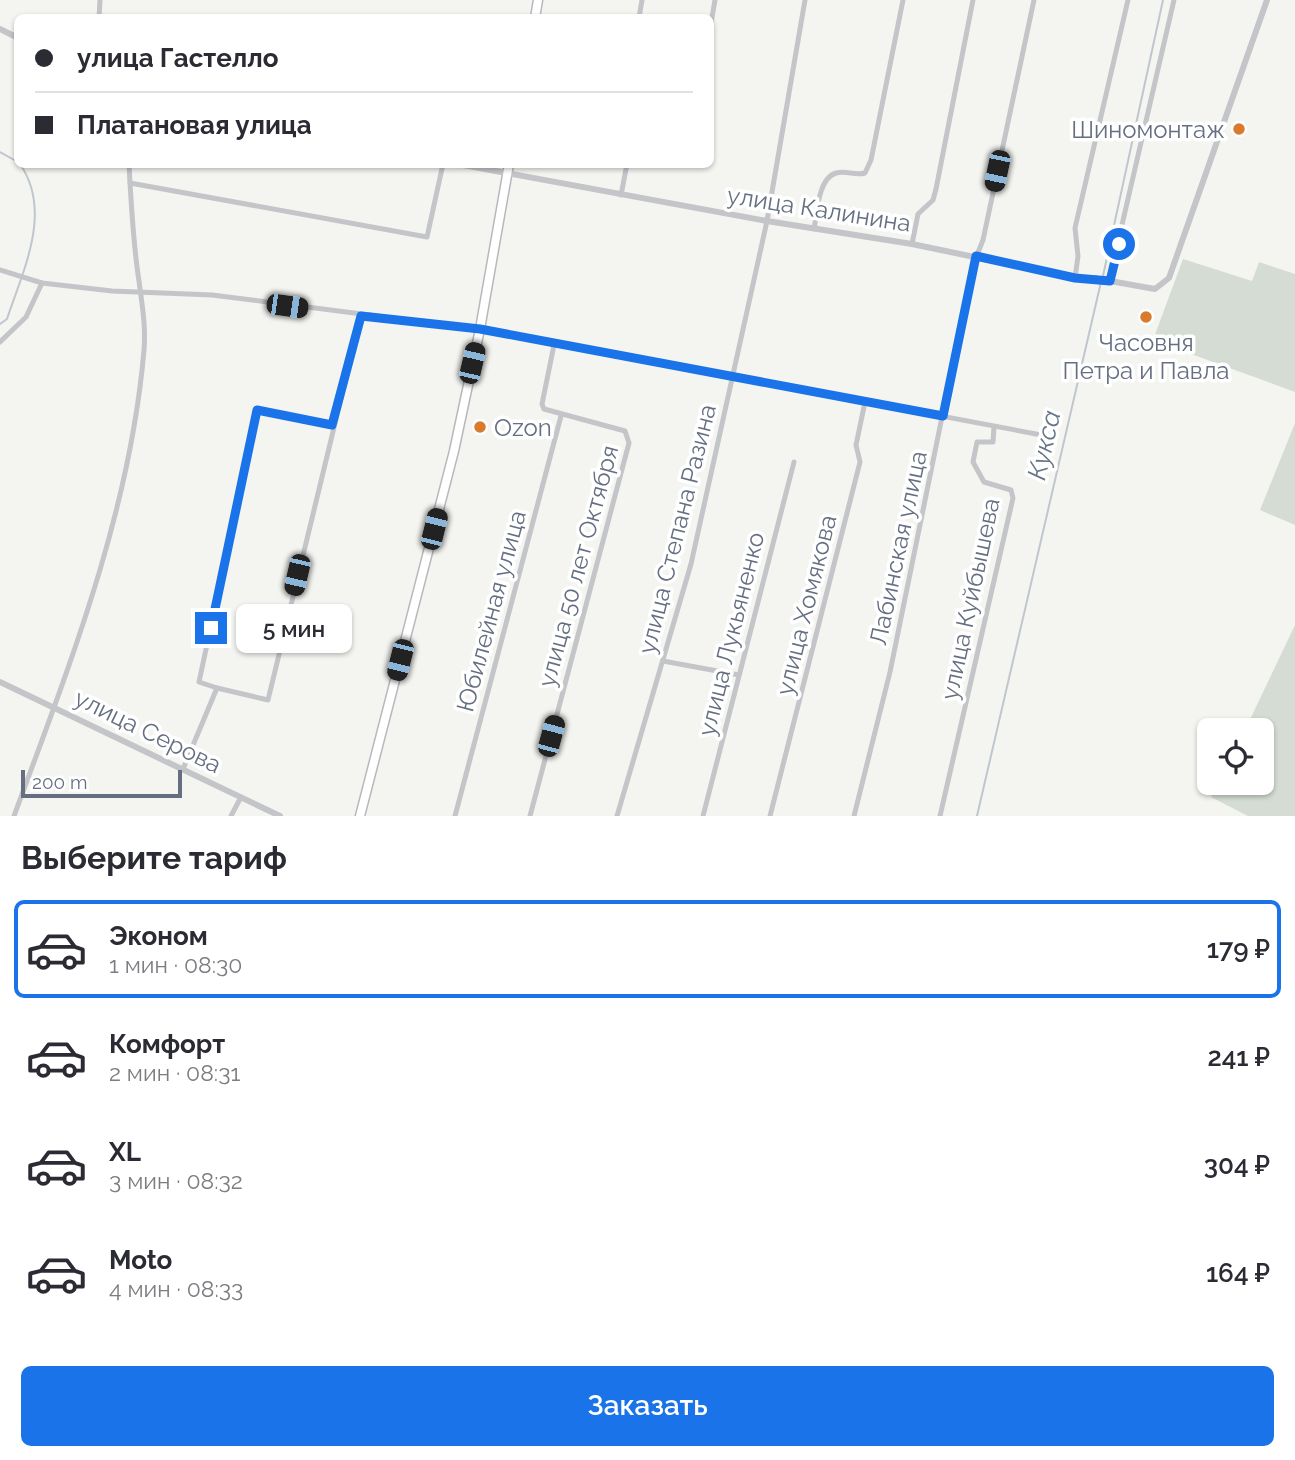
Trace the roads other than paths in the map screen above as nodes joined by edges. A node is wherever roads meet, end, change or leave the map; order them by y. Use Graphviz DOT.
graph roads {
  1 [pos="805,0"];
  2 [pos="904,0"];
  3 [pos="974,0"];
  4 [pos="1034,0"];
  5 [pos="1128,0"];
  6 [pos="1174,0"];
  7 [pos="1267,0"];
  8 [pos="129,168"];
  9 [pos="442,168"];
  10 [pos="626,168"];
  11 [pos="508,169"];
  12 [pos="130,183"];
  13 [pos="621,195"];
  14 [pos="767,221"];
  15 [pos="814,229"];
  16 [pos="912,244"];
  17 [pos="976,256"];
  18 [pos="0,270"];
  19 [pos="1075,278"];
  20 [pos="1107,281"];
  21 [pos="42,284"];
  22 [pos="140,291"];
  23 [pos="361,316"];
  24 [pos="480,329"];
  25 [pos="0,342"];
  26 [pos="554,345"];
  27 [pos="733,376"];
  28 [pos="866,402"];
  29 [pos="561,416"];
  30 [pos="943,416"];
  31 [pos="332,425"];
  32 [pos="994,427"];
  33 [pos="1052,438"];
  34 [pos="794,462"];
  35 [pos="663,661"];
  36 [pos="739,675"];
  37 [pos="0,682"];
  38 [pos="216,688"];
  39 [pos="54,707"];
  40 [pos="183,769"];
  41 [pos="241,797"];
  42 [pos="14,816"];
  43 [pos="231,816"];
  44 [pos="280,816"];
  45 [pos="360,816"];
  46 [pos="455,816"];
  47 [pos="530,816"];
  48 [pos="617,816"];
  49 [pos="703,816"];
  50 [pos="770,816"];
  51 [pos="854,816"];
  52 [pos="940,816"];
  1 -- 14 [label="street, улица Степана Разина"];
  2 -- 15 [label="street"];
  3 -- 16 [label="street"];
  4 -- 17 [label="street, Лабинская улица"];
  5 -- 19 [label="street"];
  6 -- 20 [label="street"];
  7 -- 20 [label="street, улица Калинина"];
  8 -- 12 [label="street"];
  9 -- 12 [label="street"];
  10 -- 13 [label="street"];
  11 -- 13 [label="street, улица Калинина"];
  11 -- 24 [label="main road"];
  12 -- 22 [label="street"];
  13 -- 14 [label="street, улица Калинина"];
  14 -- 15 [label="street, улица Калинина"];
  14 -- 27 [label="street, улица Степана Разина"];
  15 -- 16 [label="street, улица Калинина"];
  16 -- 17 [label="street, улица Калинина"];
  17 -- 19 [label="street, улица Калинина"];
  17 -- 30 [label="street, Лабинская улица"];
  18 -- 21 [label="street"];
  19 -- 20 [label="street, улица Калинина"];
  21 -- 22 [label="street"];
  21 -- 25 [label="street"];
  22 -- 23 [label="street"];
  22 -- 39 [label="street"];
  23 -- 24 [label="street"];
  23 -- 31 [label="street"];
  24 -- 26 [label="street"];
  24 -- 45 [label="main road"];
  26 -- 27 [label="street"];
  26 -- 29 [label="street"];
  27 -- 28 [label="street"];
  27 -- 35 [label="street, улица Степана Разина"];
  28 -- 30 [label="street"];
  28 -- 50 [label="street, улица Хомякова"];
  29 -- 46 [label="street, Юбилейная улица"];
  29 -- 47 [label="street, улица 50 лет Октября"];
  30 -- 32 [label="street"];
  30 -- 51 [label="street, Лабинская улица"];
  31 -- 38 [label="street"];
  31 -- 38 [label="street"];
  32 -- 33 [label="street"];
  32 -- 52 [label="street, улица Куйбышева"];
  34 -- 36 [label="street, улица Лукьяненко"];
  35 -- 36 [label="street"];
  35 -- 48 [label="street, улица Степана Разина"];
  36 -- 49 [label="street, улица Лукьяненко"];
  37 -- 39 [label="street, улица Серова"];
  38 -- 40 [label="street"];
  39 -- 40 [label="street, улица Серова"];
  39 -- 42 [label="street"];
  40 -- 41 [label="street, улица Серова"];
  41 -- 43 [label="street"];
  41 -- 44 [label="street, улица Серова"];
}
